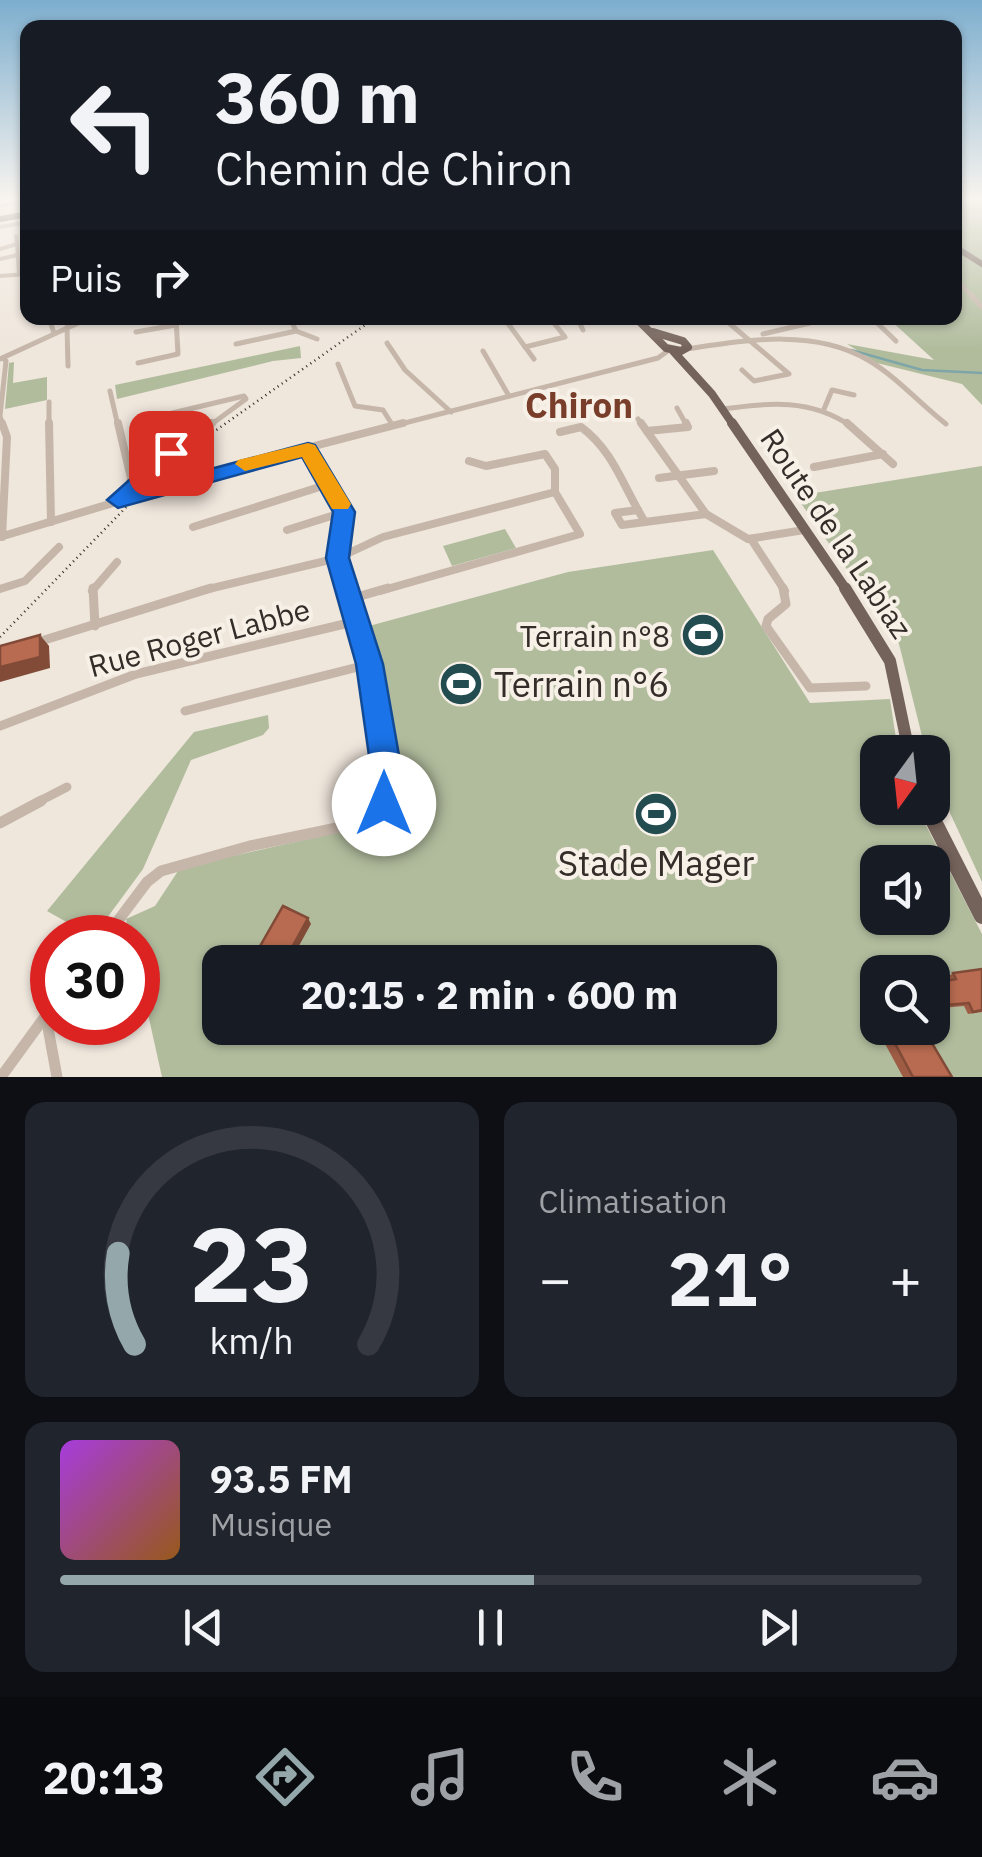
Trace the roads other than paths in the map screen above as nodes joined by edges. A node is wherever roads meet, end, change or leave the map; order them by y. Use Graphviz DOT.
graph roads {
  1 [pos="18,248"];
  2 [pos="18,255"];
  3 [pos="0,260"];
  4 [pos="19,263"];
  5 [pos="19,274"];
  6 [pos="0,276"];
  7 [pos="962,286"];
  8 [pos="982,307"];
  9 [pos="51,325"];
  10 [pos="73,325"];
  11 [pos="161,325"];
  12 [pos="176,325"];
  13 [pos="293,325"];
  14 [pos="509,325"];
  15 [pos="555,325"];
  16 [pos="580,325"];
  17 [pos="644,325"];
  18 [pos="734,325"];
  19 [pos="802,325"];
  20 [pos="879,325"];
  21 [pos="68,327"];
  22 [pos="583,330"];
  23 [pos="296,331"];
  24 [pos="136,332"];
  25 [pos="54,333"];
  26 [pos="317,339"];
  27 [pos="750,339"];
  28 [pos="896,341"];
  29 [pos="387,342"];
  30 [pos="236,344"];
  31 [pos="525,346"];
  32 [pos="686,347"];
  33 [pos="482,351"];
  34 [pos="671,351"];
  35 [pos="1,358"];
  36 [pos="534,358"];
  37 [pos="138,362"];
  38 [pos="338,364"];
  39 [pos="68,366"];
  40 [pos="742,370"];
  41 [pos="110,391"];
  42 [pos="508,396"];
  43 [pos="854,396"];
  44 [pos="49,402"];
  45 [pos="677,408"];
  46 [pos="824,408"];
  47 [pos="722,409"];
  48 [pos="451,412"];
  49 [pos="638,419"];
  50 [pos="946,424"];
  51 [pos="393,426"];
  52 [pos="648,431"];
  53 [pos="560,432"];
  54 [pos="308,449"];
  55 [pos="171,453"];
  56 [pos="883,454"];
  57 [pos="469,462"];
  58 [pos="893,464"];
  59 [pos="814,468"];
  60 [pos="714,470"];
  61 [pos="681,476"];
  62 [pos="659,478"];
  63 [pos="329,484"];
  64 [pos="129,488"];
  65 [pos="555,492"];
  66 [pos="118,500"];
  67 [pos="638,510"];
  68 [pos="344,512"];
  69 [pos="706,514"];
  70 [pos="51,522"];
  71 [pos="644,522"];
  72 [pos="193,527"];
  73 [pos="287,530"];
  74 [pos="804,530"];
  75 [pos="1,537"];
  76 [pos="751,538"];
  77 [pos="59,548"];
  78 [pos="338,558"];
  79 [pos="116,562"];
  80 [pos="0,589"];
  81 [pos="350,598"];
  82 [pos="357,621"];
  83 [pos="95,626"];
  84 [pos="19,648"];
  85 [pos="370,664"];
  86 [pos="866,686"];
  87 [pos="185,711"];
  88 [pos="0,726"];
  89 [pos="905,735"];
  90 [pos="67,787"];
  91 [pos="0,823"];
  92 [pos="936,825"];
  93 [pos="122,915"];
  94 [pos="982,916"];
  95 [pos="30,1038"];
  96 [pos="53,1045"];
  97 [pos="1,1077"];
  98 [pos="57,1077"];
  1 -- 2 [label="street"];
  2 -- 3 [label="street"];
  2 -- 4 [label="street"];
  4 -- 5 [label="street"];
  5 -- 6 [label="street"];
  7 -- 8 [label="street"];
  9 -- 25 [label="street"];
  10 -- 21 [label="street"];
  11 -- 24 [label="street"];
  12 -- 37 [label="street"];
  13 -- 23 [label="street"];
  14 -- 31 [label="street"];
  15 -- 31 [label="street"];
  16 -- 22 [label="street"];
  17 -- 34 [label="main road, Route de la Labiaz"];
  18 -- 27 [label="street"];
  19 -- 27 [label="street"];
  20 -- 28 [label="street"];
  21 -- 25 [label="street"];
  21 -- 39 [label="street"];
  23 -- 26 [label="street"];
  23 -- 30 [label="street"];
  25 -- 35 [label="street"];
  27 -- 32 [label="street"];
  27 -- 40 [label="street"];
  27 -- 50 [label="street"];
  29 -- 48 [label="street"];
  31 -- 36 [label="street"];
  32 -- 34 [label="main road"];
  32 -- 34 [label="main road"];
  33 -- 42 [label="street"];
  34 -- 42 [label="street"];
  34 -- 47 [label="main road, Route de la Labiaz"];
  35 -- 75 [label="street"];
  38 -- 51 [label="street"];
  41 -- 64 [label="street"];
  42 -- 48 [label="street"];
  43 -- 46 [label="street"];
  44 -- 70 [label="street"];
  45 -- 52 [label="street"];
  46 -- 47 [label="street"];
  46 -- 56 [label="street"];
  47 -- 74 [label="main road, Route de la Labiaz"];
  48 -- 51 [label="street"];
  49 -- 52 [label="street"];
  51 -- 54 [label="street"];
  52 -- 61 [label="street"];
  53 -- 67 [label="street"];
  54 -- 63 [label="street"];
  54 -- 66 [label="street"];
  55 -- 55 [label="street"];
  55 -- 64 [label="street"];
  56 -- 58 [label="street"];
  56 -- 59 [label="street"];
  57 -- 65 [label="street"];
  60 -- 61 [label="street"];
  61 -- 62 [label="street"];
  61 -- 69 [label="street"];
  63 -- 68 [label="street"];
  63 -- 72 [label="street"];
  64 -- 66 [label="street"];
  65 -- 78 [label="street"];
  65 -- 81 [label="street"];
  66 -- 70 [label="street"];
  67 -- 71 [label="street"];
  67 -- 71 [label="street"];
  68 -- 73 [label="street"];
  68 -- 78 [label="street"];
  69 -- 71 [label="street"];
  69 -- 76 [label="street"];
  70 -- 75 [label="street"];
  74 -- 76 [label="street"];
  74 -- 89 [label="main road, Route de la Labiaz"];
  76 -- 86 [label="street"];
  77 -- 80 [label="street"];
  78 -- 81 [label="street"];
  78 -- 83 [label="street"];
  79 -- 83 [label="street"];
  81 -- 82 [label="street"];
  82 -- 85 [label="street"];
  82 -- 88 [label="street, Rue Roger Labbe"];
  83 -- 84 [label="street"];
  85 -- 87 [label="street"];
  85 -- 93 [label="street"];
  90 -- 91 [label="street"];
  92 -- 94 [label="main road"];
  95 -- 97 [label="street"];
  96 -- 98 [label="street"];
}
